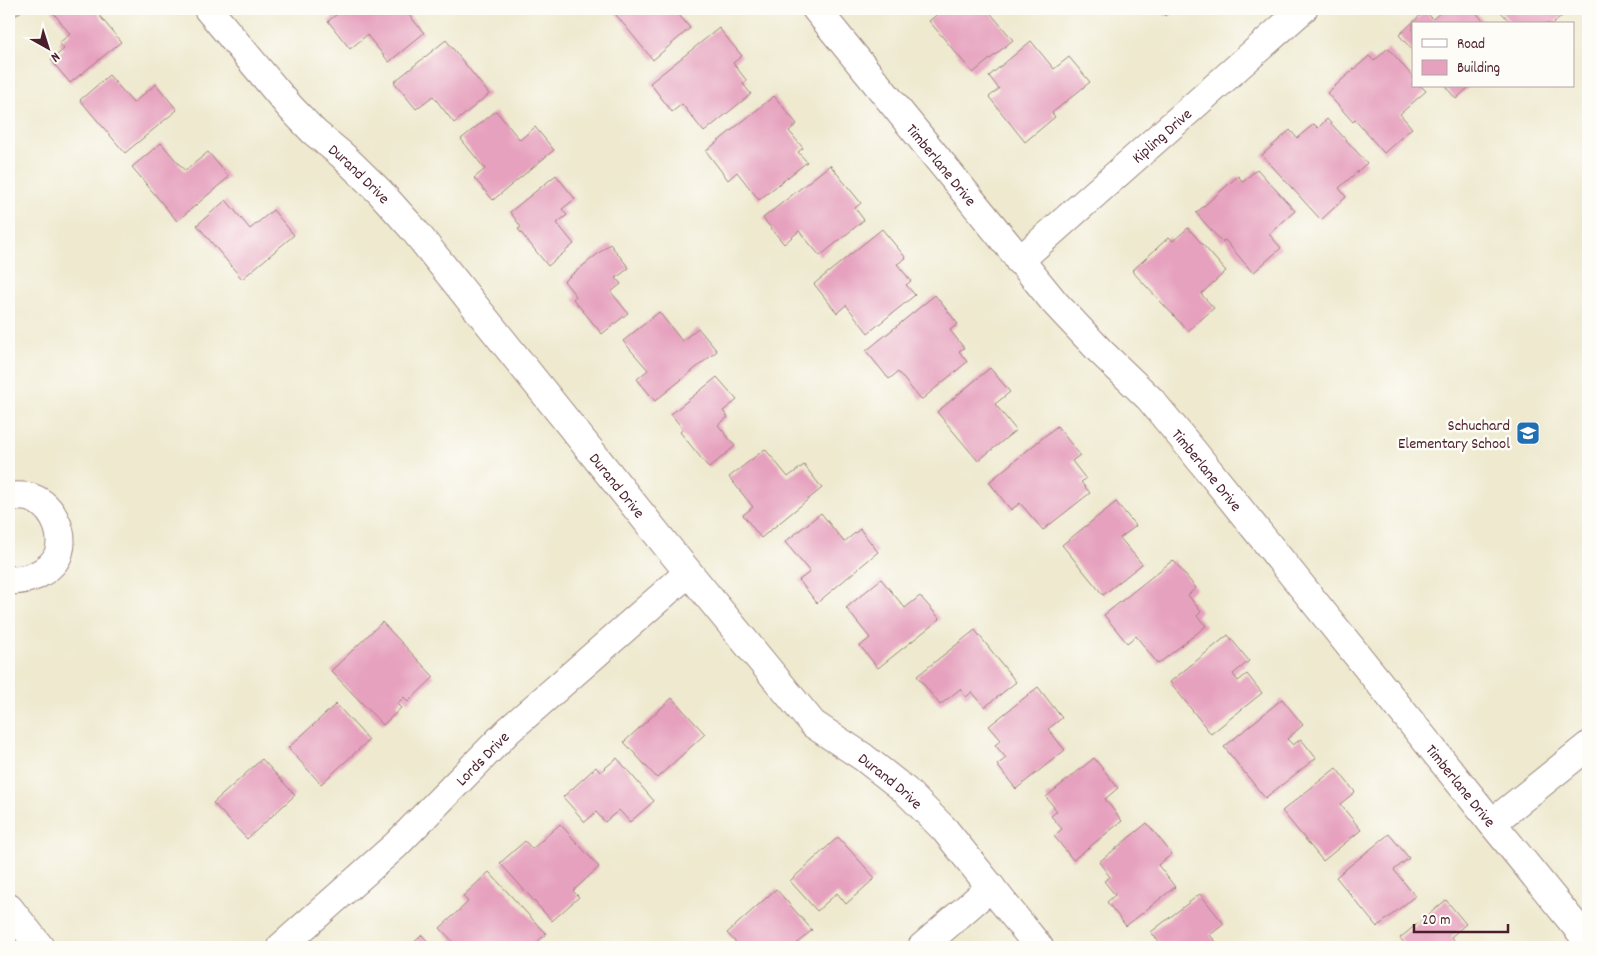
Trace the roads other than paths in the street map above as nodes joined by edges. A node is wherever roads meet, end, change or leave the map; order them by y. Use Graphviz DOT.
graph roads {
  1 [pos="208,9"];
  2 [pos="816,9"];
  3 [pos="1303,9"];
  4 [pos="1019,261"];
  5 [pos="9,497"];
  6 [pos="688,573"];
  7 [pos="9,580"];
  8 [pos="1588,746"];
  9 [pos="1492,823"];
  10 [pos="991,887"];
  11 [pos="9,908"];
  12 [pos="1588,941"];
  13 [pos="40,947"];
  14 [pos="280,947"];
  15 [pos="922,947"];
  16 [pos="1039,947"];
  1 -- 6 [label="street, Durand Drive"];
  2 -- 4 [label="street, Timberlane Drive"];
  3 -- 4 [label="street, Kipling Drive"];
  4 -- 9 [label="street, Timberlane Drive"];
  5 -- 7 [label="street"];
  6 -- 10 [label="street, Durand Drive"];
  6 -- 14 [label="street, Lords Drive"];
  8 -- 9 [label="street"];
  9 -- 12 [label="street, Timberlane Drive"];
  10 -- 15 [label="street"];
  10 -- 16 [label="street, Durand Drive"];
  11 -- 13 [label="street"];
}
